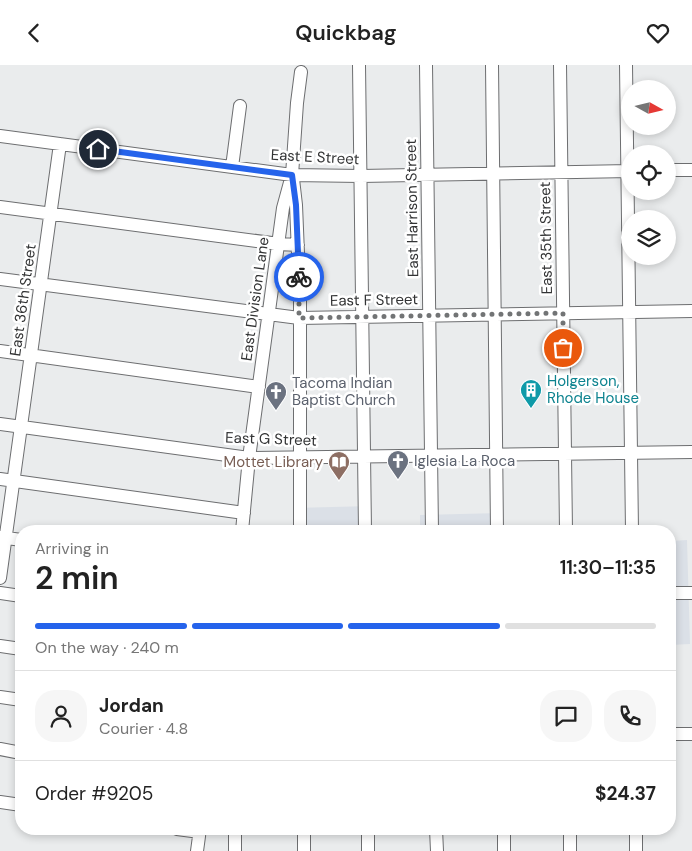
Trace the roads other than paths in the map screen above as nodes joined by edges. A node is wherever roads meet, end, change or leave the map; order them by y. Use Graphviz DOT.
graph roads {
  1 [pos="359,65"];
  2 [pos="426,65"];
  3 [pos="492,65"];
  4 [pos="560,65"];
  5 [pos="626,65"];
  6 [pos="302,72"];
  7 [pos="240,105"];
  8 [pos="0,136"];
  9 [pos="60,144"];
  10 [pos="628,145"];
  11 [pos="232,167"];
  12 [pos="676,170"];
  13 [pos="692,170"];
  14 [pos="621,171"];
  15 [pos="561,172"];
  16 [pos="493,173"];
  17 [pos="428,174"];
  18 [pos="292,175"];
  19 [pos="361,176"];
  20 [pos="629,200"];
  21 [pos="0,207"];
  22 [pos="51,213"];
  23 [pos="279,244"];
  24 [pos="298,245"];
  25 [pos="0,279"];
  26 [pos="42,284"];
  27 [pos="692,311"];
  28 [pos="629,312"];
  29 [pos="563,313"];
  30 [pos="494,314"];
  31 [pos="429,315"];
  32 [pos="269,316"];
  33 [pos="362,317"];
  34 [pos="299,318"];
  35 [pos="0,351"];
  36 [pos="32,355"];
  37 [pos="259,387"];
  38 [pos="0,424"];
  39 [pos="22,427"];
  40 [pos="692,452"];
  41 [pos="631,453"];
  42 [pos="565,454"];
  43 [pos="496,455"];
  44 [pos="431,456"];
  45 [pos="364,457"];
  46 [pos="249,458"];
  47 [pos="300,458"];
  48 [pos="0,479"];
  49 [pos="15,481"];
  50 [pos="244,513"];
  51 [pos="243,525"];
  52 [pos="300,525"];
  53 [pos="365,525"];
  54 [pos="432,525"];
  55 [pos="497,525"];
  56 [pos="566,525"];
  57 [pos="632,525"];
  58 [pos="3,537"];
  59 [pos="0,578"];
  60 [pos="0,593"];
  61 [pos="676,593"];
  62 [pos="692,593"];
  63 [pos="15,595"];
  64 [pos="0,646"];
  65 [pos="15,648"];
  66 [pos="0,697"];
  67 [pos="15,699"];
  68 [pos="676,734"];
  69 [pos="692,734"];
  70 [pos="0,749"];
  71 [pos="15,752"];
  72 [pos="0,801"];
  73 [pos="15,804"];
  74 [pos="199,835"];
  75 [pos="235,835"];
  76 [pos="304,835"];
  77 [pos="368,835"];
  78 [pos="436,835"];
  79 [pos="504,835"];
  80 [pos="570,835"];
  81 [pos="636,835"];
  82 [pos="197,851"];
  83 [pos="235,851"];
  84 [pos="304,851"];
  85 [pos="368,851"];
  86 [pos="436,851"];
  87 [pos="504,851"];
  88 [pos="570,851"];
  89 [pos="636,851"];
  1 -- 19 [label="street"];
  2 -- 17 [label="street, East Harrison Street"];
  3 -- 16 [label="street"];
  4 -- 15 [label="street, East 35th Street"];
  5 -- 10 [label="street"];
  6 -- 18 [label="street, East Division Lane"];
  7 -- 11 [label="street"];
  8 -- 9 [label="street, East E Street"];
  9 -- 11 [label="street, East E Street"];
  9 -- 22 [label="street, East 36th Street"];
  11 -- 18 [label="street, East E Street"];
  12 -- 13 [label="street"];
  14 -- 15 [label="street, East E Street"];
  15 -- 16 [label="street, East E Street"];
  15 -- 29 [label="street, East 35th Street"];
  16 -- 17 [label="street, East E Street"];
  16 -- 30 [label="street"];
  17 -- 19 [label="street, East E Street"];
  17 -- 31 [label="street, East Harrison Street"];
  18 -- 19 [label="street, East E Street"];
  18 -- 23 [label="street, East Division Lane"];
  18 -- 24 [label="street"];
  19 -- 33 [label="street"];
  20 -- 28 [label="street"];
  21 -- 22 [label="street"];
  22 -- 23 [label="street"];
  22 -- 26 [label="street, East 36th Street"];
  23 -- 24 [label="street"];
  23 -- 32 [label="street, East Division Lane"];
  24 -- 34 [label="street"];
  25 -- 26 [label="street, East F Street"];
  26 -- 32 [label="street, East F Street"];
  26 -- 36 [label="street, East 36th Street"];
  27 -- 28 [label="street, East F Street"];
  28 -- 29 [label="street, East F Street"];
  28 -- 41 [label="street"];
  29 -- 30 [label="street, East F Street"];
  29 -- 42 [label="street, East 35th Street"];
  30 -- 31 [label="street, East F Street"];
  30 -- 43 [label="street"];
  31 -- 33 [label="street, East F Street"];
  31 -- 44 [label="street, East Harrison Street"];
  32 -- 34 [label="street, East F Street"];
  32 -- 37 [label="street, East Division Lane"];
  33 -- 34 [label="street, East F Street"];
  33 -- 45 [label="street"];
  34 -- 47 [label="street"];
  35 -- 36 [label="street"];
  36 -- 37 [label="street"];
  36 -- 39 [label="street, East 36th Street"];
  37 -- 46 [label="street, East Division Lane"];
  38 -- 39 [label="street, East G Street"];
  39 -- 46 [label="street, East G Street"];
  39 -- 49 [label="street, East 36th Street"];
  40 -- 41 [label="street, East G Street"];
  41 -- 42 [label="street, East G Street"];
  41 -- 57 [label="street"];
  42 -- 43 [label="street, East G Street"];
  42 -- 56 [label="street, East 35th Street"];
  43 -- 44 [label="street, East G Street"];
  43 -- 55 [label="street"];
  44 -- 45 [label="street, East G Street"];
  44 -- 54 [label="street, East Harrison Street"];
  45 -- 47 [label="street, East G Street"];
  45 -- 53 [label="street"];
  46 -- 47 [label="street, East G Street"];
  46 -- 50 [label="street, East Division Lane"];
  47 -- 52 [label="street"];
  48 -- 49 [label="street"];
  49 -- 50 [label="street"];
  49 -- 58 [label="street, East 36th Street"];
  50 -- 51 [label="street, East Division Lane"];
  58 -- 59 [label="street, East 36th Street"];
  60 -- 63 [label="street"];
  61 -- 62 [label="street"];
  64 -- 65 [label="street"];
  66 -- 67 [label="street"];
  68 -- 69 [label="street"];
  70 -- 71 [label="street"];
  72 -- 73 [label="street"];
  74 -- 82 [label="street"];
  75 -- 83 [label="street"];
  76 -- 84 [label="street"];
  77 -- 85 [label="street"];
  78 -- 86 [label="street"];
  79 -- 87 [label="street"];
  80 -- 88 [label="street"];
  81 -- 89 [label="street"];
}
